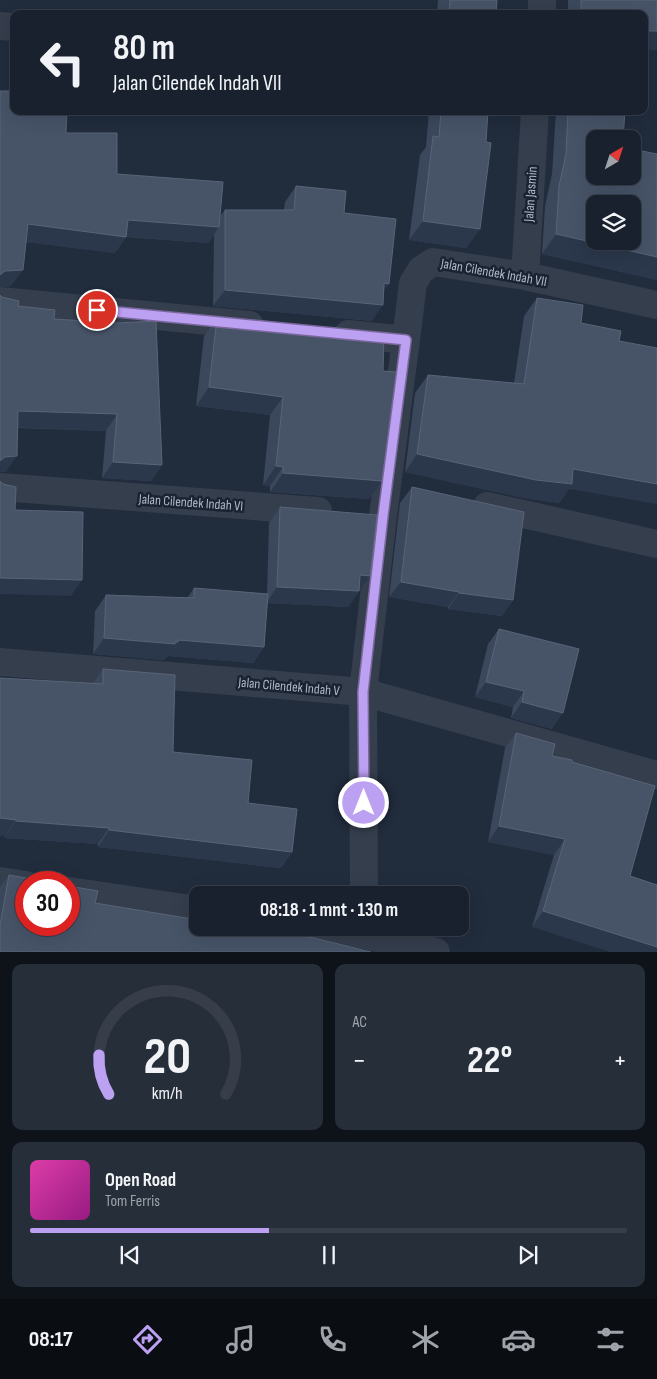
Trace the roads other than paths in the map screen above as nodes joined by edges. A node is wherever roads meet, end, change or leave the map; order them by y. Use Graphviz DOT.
graph roads {
  1 [pos="535,115"];
  2 [pos="525,276"];
  3 [pos="0,300"];
  4 [pos="657,305"];
  5 [pos="277,328"];
  6 [pos="327,332"];
  7 [pos="406,340"];
  8 [pos="0,487"];
  9 [pos="465,501"];
  10 [pos="363,515"];
  11 [pos="657,544"];
  12 [pos="0,662"];
  13 [pos="363,692"];
  14 [pos="657,775"];
  15 [pos="0,881"];
  16 [pos="15,883"];
  17 [pos="364,886"];
  18 [pos="80,893"];
  19 [pos="189,909"];
  20 [pos="381,936"];
  21 [pos="436,952"];
  1 -- 2 [label="street, Jalan Jasmin"];
  2 -- 4 [label="street, Jalan Cilendek Indah VII"];
  2 -- 7 [label="street, Jalan Cilendek Indah VII"];
  3 -- 5 [label="street"];
  6 -- 7 [label="street"];
  7 -- 10 [label="street"];
  8 -- 10 [label="street, Jalan Cilendek Indah VI"];
  9 -- 11 [label="street"];
  10 -- 13 [label="street"];
  12 -- 13 [label="street, Jalan Cilendek Indah V"];
  13 -- 14 [label="street, Jalan Cilendek Indah V"];
  13 -- 17 [label="street"];
  15 -- 16 [label="street"];
  18 -- 19 [label="street"];
  20 -- 21 [label="street"];
}
